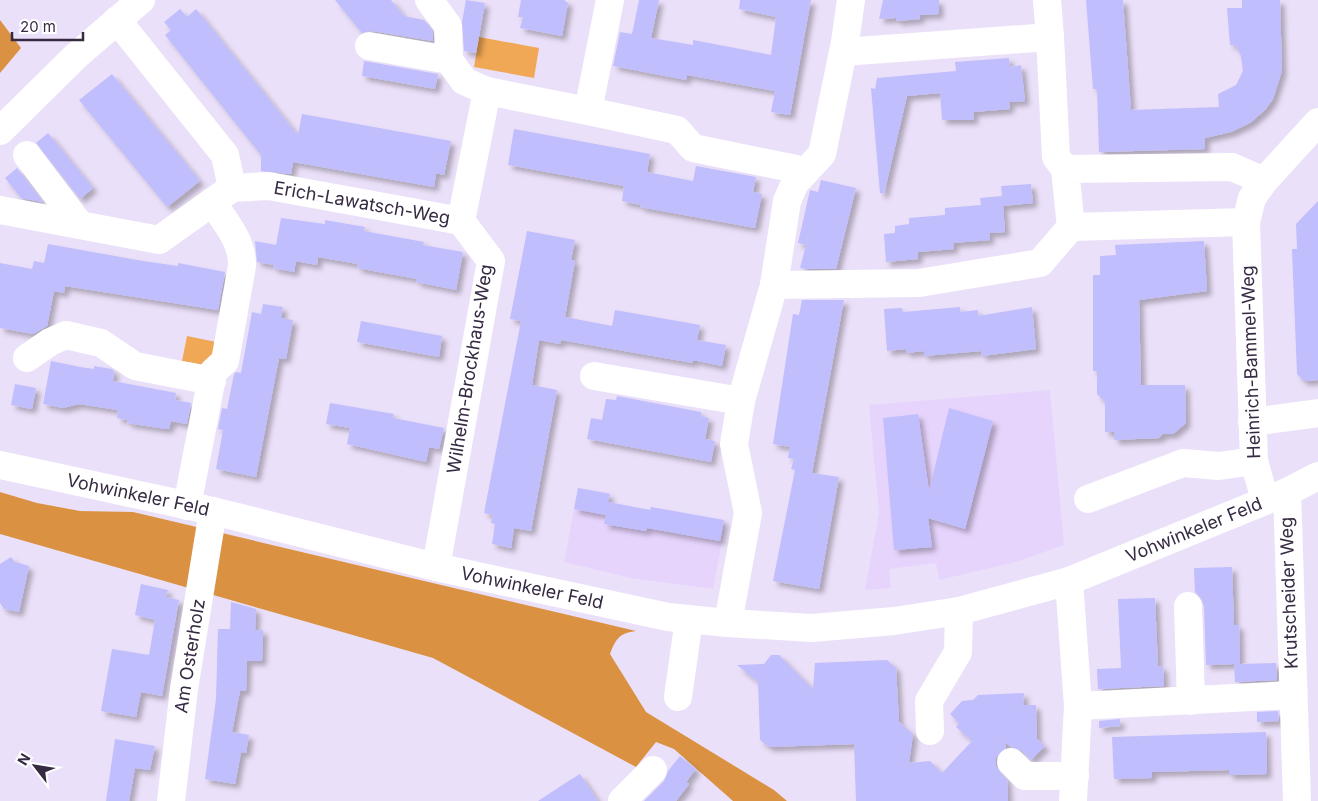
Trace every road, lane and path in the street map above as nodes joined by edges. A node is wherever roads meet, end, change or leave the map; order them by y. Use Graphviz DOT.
graph roads {
  1 [pos="140,0"];
  2 [pos="429,0"];
  3 [pos="610,0"];
  4 [pos="851,0"];
  5 [pos="1047,0"];
  6 [pos="117,20"];
  7 [pos="1050,37"];
  8 [pos="370,46"];
  9 [pos="843,52"];
  10 [pos="448,60"];
  11 [pos="486,91"];
  12 [pos="588,111"];
  13 [pos="1318,122"];
  14 [pos="0,131"];
  15 [pos="27,155"];
  16 [pos="1065,169"];
  17 [pos="806,171"];
  18 [pos="1264,181"];
  19 [pos="222,195"];
  20 [pos="0,210"];
  21 [pos="461,221"];
  22 [pos="1246,222"];
  23 [pos="80,225"];
  24 [pos="1071,227"];
  25 [pos="774,285"];
  26 [pos="27,358"];
  27 [pos="594,376"];
  28 [pos="212,381"];
  29 [pos="741,401"];
  30 [pos="1318,413"];
  31 [pos="1252,422"];
  32 [pos="1254,461"];
  33 [pos="0,466"];
  34 [pos="1318,476"];
  35 [pos="1276,496"];
  36 [pos="1088,499"];
  37 [pos="200,508"];
  38 [pos="436,567"];
  39 [pos="1070,581"];
  40 [pos="1188,606"];
  41 [pos="959,611"];
  42 [pos="689,619"];
  43 [pos="728,623"];
  44 [pos="1292,695"];
  45 [pos="678,697"];
  46 [pos="1191,701"];
  47 [pos="1078,706"];
  48 [pos="930,731"];
  49 [pos="1011,762"];
  50 [pos="653,770"];
  51 [pos="1074,789"];
  52 [pos="171,801"];
  53 [pos="622,801"];
  54 [pos="1297,801"];
  1 -- 6 [label="street"];
  2 -- 10 [label="street"];
  3 -- 12 [label="street"];
  4 -- 9 [label="street"];
  5 -- 7 [label="street"];
  6 -- 14 [label="street"];
  6 -- 19 [label="street"];
  7 -- 9 [label="street"];
  7 -- 16 [label="street"];
  8 -- 10 [label="street"];
  9 -- 17 [label="street"];
  10 -- 11 [label="street"];
  11 -- 12 [label="street"];
  11 -- 21 [label="street"];
  12 -- 17 [label="street"];
  13 -- 18 [label="street, Heinrich-Bammel-Weg"];
  15 -- 23 [label="street"];
  16 -- 18 [label="street"];
  16 -- 24 [label="street"];
  17 -- 25 [label="street"];
  18 -- 22 [label="street, Heinrich-Bammel-Weg"];
  19 -- 21 [label="street, Erich-Lawatsch-Weg"];
  19 -- 23 [label="street"];
  19 -- 28 [label="street"];
  20 -- 23 [label="street"];
  21 -- 38 [label="street, Wilhelm-Brockhaus-Weg"];
  22 -- 24 [label="street"];
  22 -- 31 [label="street, Heinrich-Bammel-Weg"];
  24 -- 25 [label="street"];
  25 -- 29 [label="street"];
  26 -- 28 [label="street"];
  27 -- 29 [label="street"];
  28 -- 37 [label="street"];
  29 -- 43 [label="street"];
  30 -- 31 [label="street"];
  31 -- 32 [label="street, Heinrich-Bammel-Weg"];
  32 -- 35 [label="street, Heinrich-Bammel-Weg"];
  32 -- 36 [label="street"];
  33 -- 37 [label="street, Vohwinkeler Feld"];
  34 -- 35 [label="street, Vohwinkeler Feld"];
  35 -- 39 [label="street, Vohwinkeler Feld"];
  35 -- 44 [label="street, Krutscheider Weg"];
  37 -- 38 [label="street, Vohwinkeler Feld"];
  37 -- 52 [label="street, Am Osterholz"];
  38 -- 42 [label="street, Vohwinkeler Feld"];
  39 -- 41 [label="street, Vohwinkeler Feld"];
  39 -- 47 [label="street"];
  40 -- 46 [label="street"];
  41 -- 43 [label="street, Vohwinkeler Feld"];
  41 -- 48 [label="street"];
  42 -- 43 [label="street, Vohwinkeler Feld"];
  42 -- 45 [label="street"];
  44 -- 46 [label="street, Krutscheider Weg"];
  44 -- 54 [label="street, Krutscheider Weg"];
  46 -- 47 [label="street, Krutscheider Weg"];
  47 -- 51 [label="street"];
  49 -- 51 [label="street"];
  50 -- 53 [label="street"];
}
